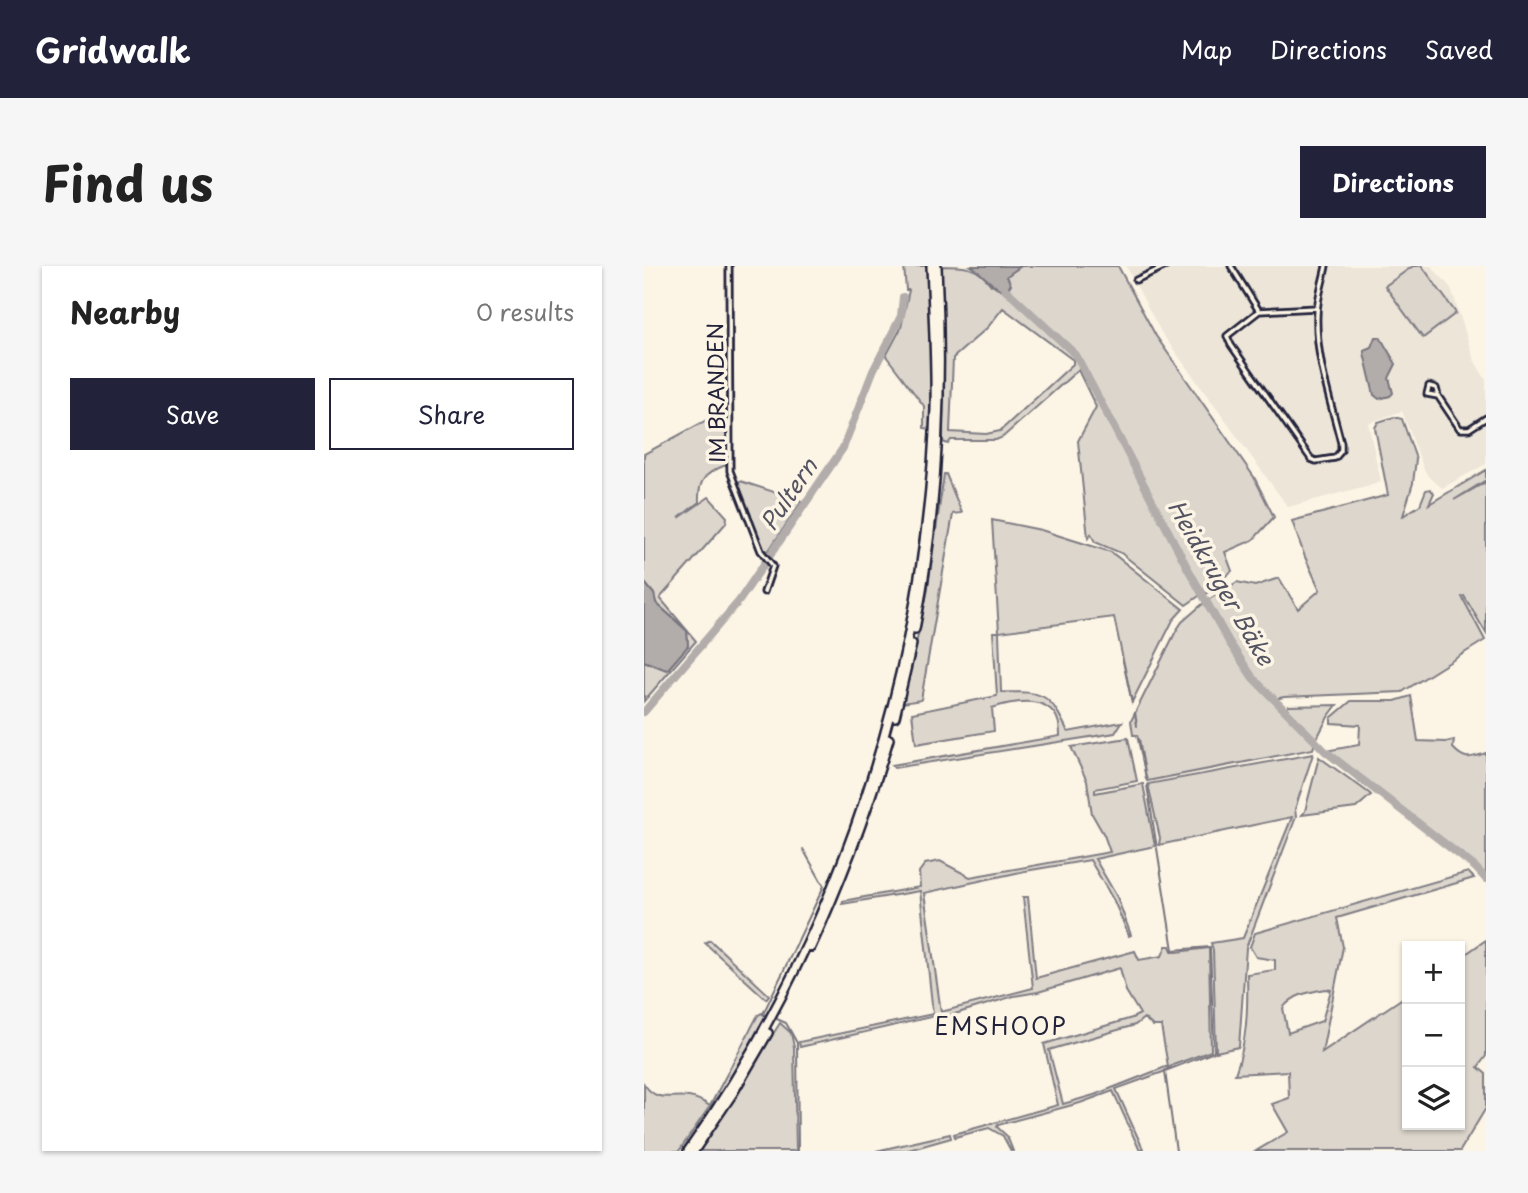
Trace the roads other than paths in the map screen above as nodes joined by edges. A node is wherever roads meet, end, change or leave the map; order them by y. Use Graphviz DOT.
graph roads {
  1 [pos="729,266"];
  2 [pos="931,266"];
  3 [pos="936,266"];
  4 [pos="1166,266"];
  5 [pos="1231,266"];
  6 [pos="1326,266"];
  7 [pos="1136,280"];
  8 [pos="1317,308"];
  9 [pos="1259,311"];
  10 [pos="1438,396"];
  11 [pos="1486,418"];
  12 [pos="764,592"];
  13 [pos="776,1013"];
  14 [pos="771,1023"];
  15 [pos="688,1151"];
  16 [pos="694,1151"];
  1 -- 12 [label="street, IM BRANDEN"];
  2 -- 13 [label="highway"];
  3 -- 13 [label="highway"];
  4 -- 7 [label="street"];
  5 -- 9 [label="street"];
  6 -- 8 [label="street"];
  8 -- 9 [label="street"];
  8 -- 9 [label="street"];
  10 -- 11 [label="street"];
  13 -- 14 [label="highway"];
  14 -- 15 [label="highway"];
  14 -- 16 [label="highway"];
}
